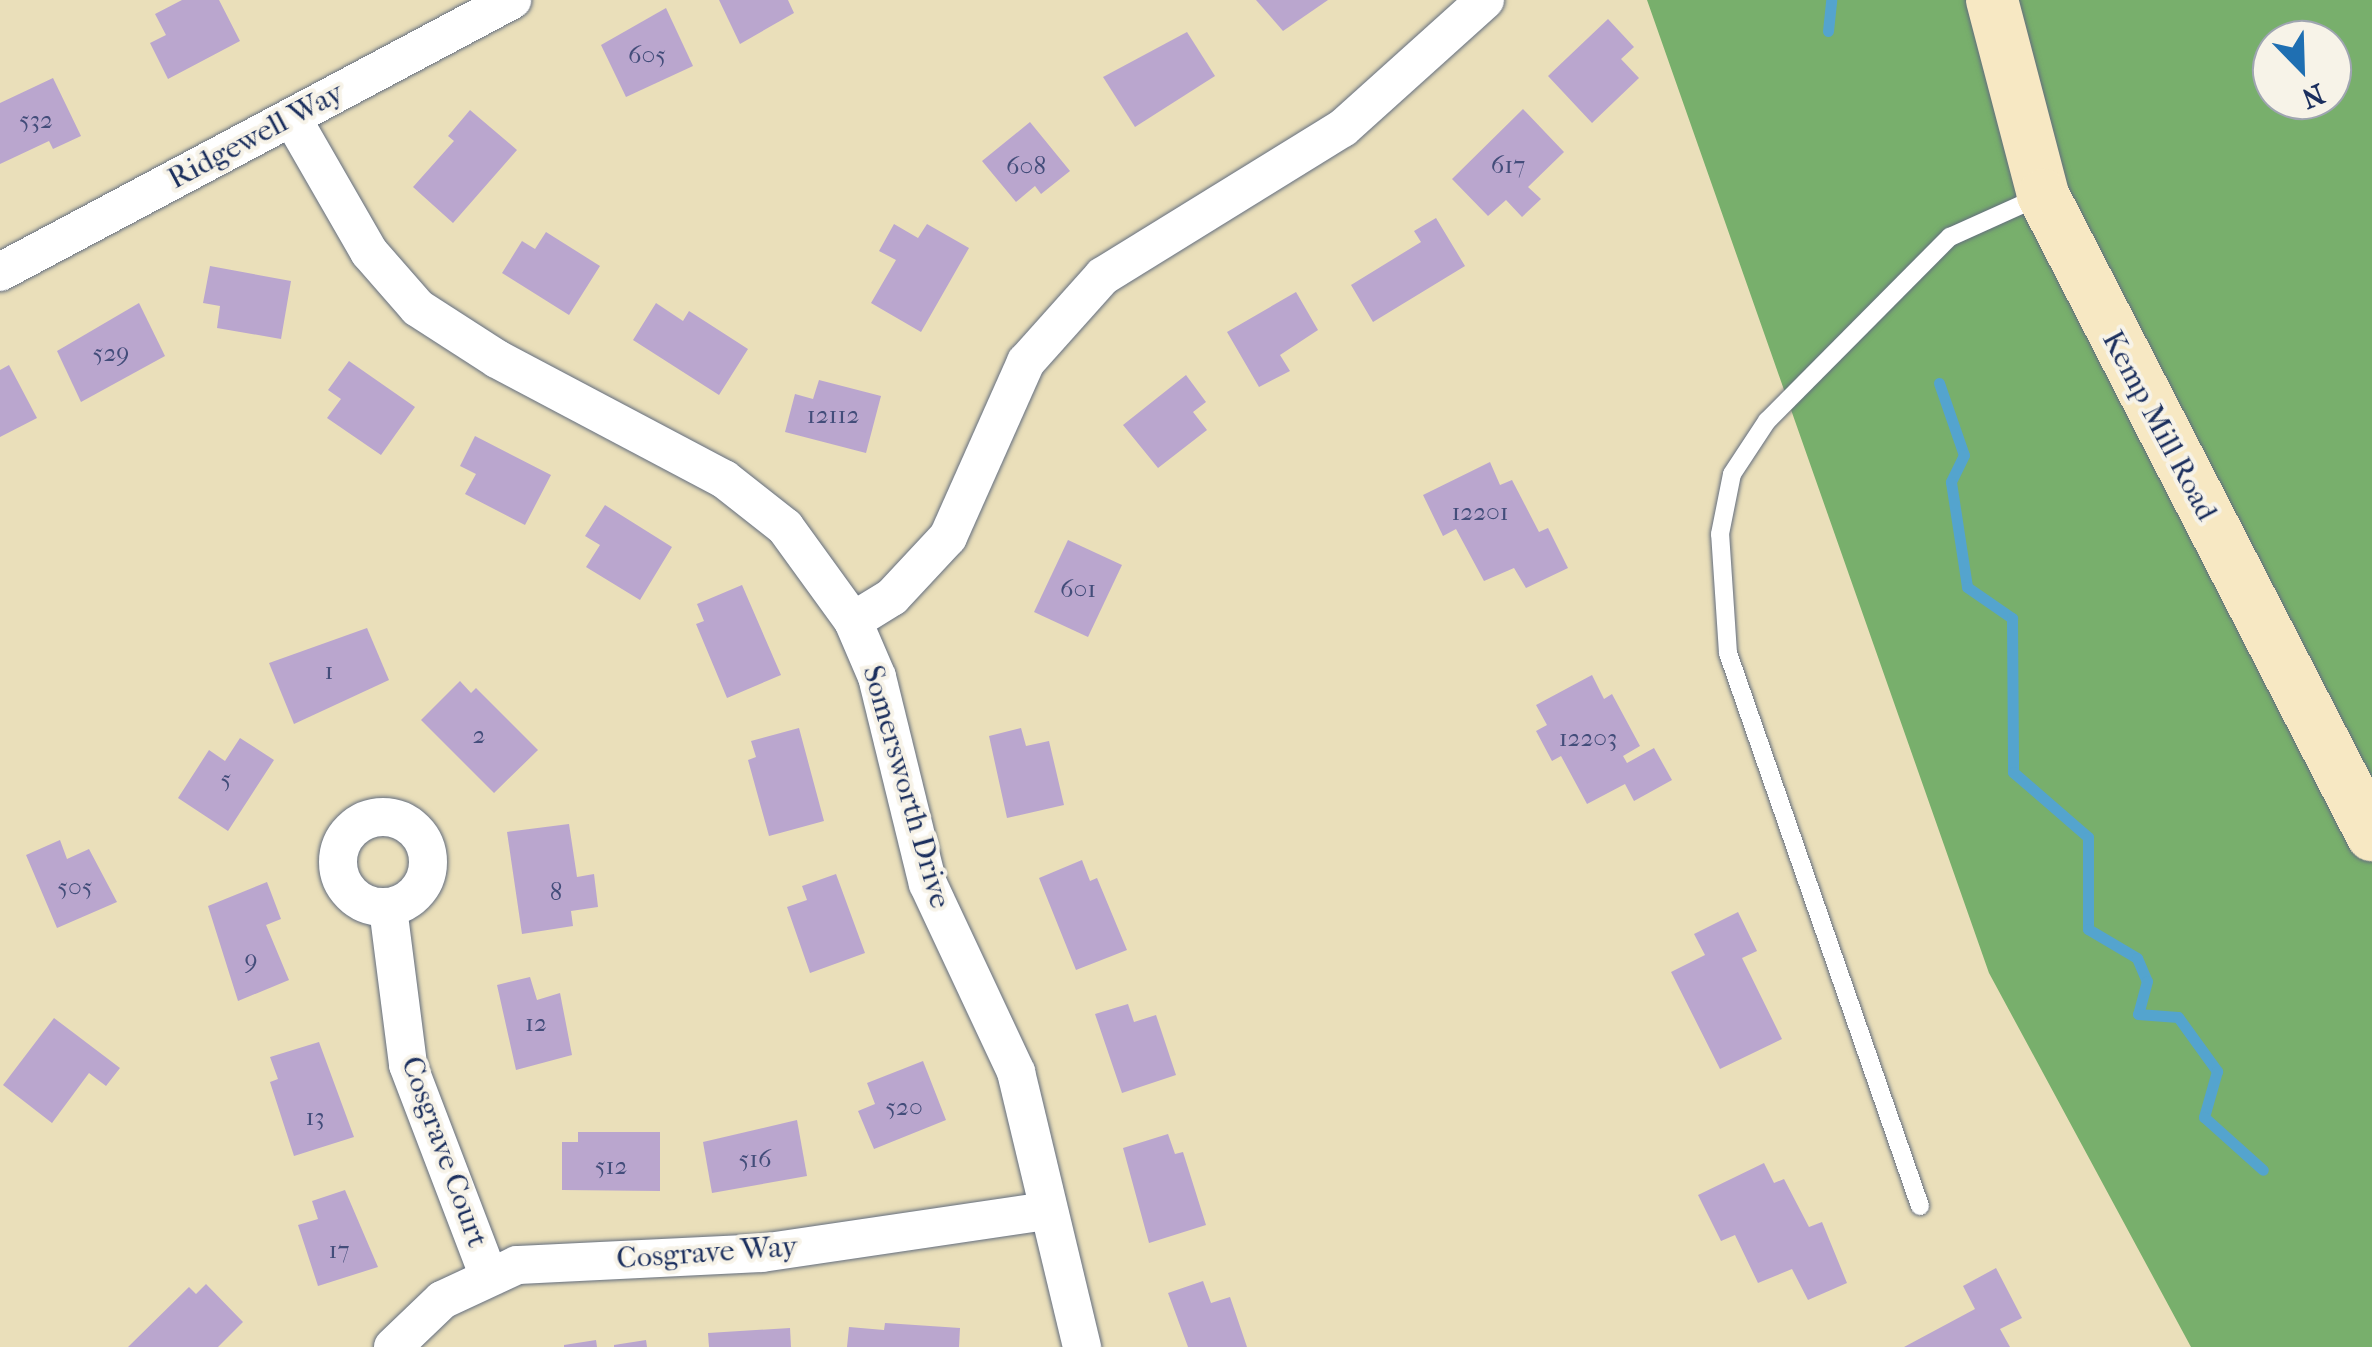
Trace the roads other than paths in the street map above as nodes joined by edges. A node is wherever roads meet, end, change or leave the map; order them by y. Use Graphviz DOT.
graph roads {
  1 [pos="512,0"];
  2 [pos="1486,0"];
  3 [pos="1992,0"];
  4 [pos="292,118"];
  5 [pos="2043,195"];
  6 [pos="0,272"];
  7 [pos="853,621"];
  8 [pos="2372,835"];
  9 [pos="388,908"];
  10 [pos="1920,1206"];
  11 [pos="1046,1211"];
  12 [pos="489,1277"];
  13 [pos="393,1347"];
  14 [pos="1082,1347"];
  1 -- 4 [label="street, Ridgewell Way"];
  2 -- 7 [label="street"];
  3 -- 5 [label="street, Kemp Mill Road"];
  4 -- 6 [label="street, Ridgewell Way"];
  4 -- 7 [label="street, Somersworth Drive"];
  5 -- 8 [label="street, Kemp Mill Road"];
  5 -- 10 [label="lane"];
  7 -- 11 [label="street, Somersworth Drive"];
  9 -- 12 [label="street, Cosgrave Court"];
  11 -- 12 [label="street, Cosgrave Way"];
  11 -- 14 [label="street, Somersworth Drive"];
  12 -- 13 [label="street, Cosgrave Way"];
}
